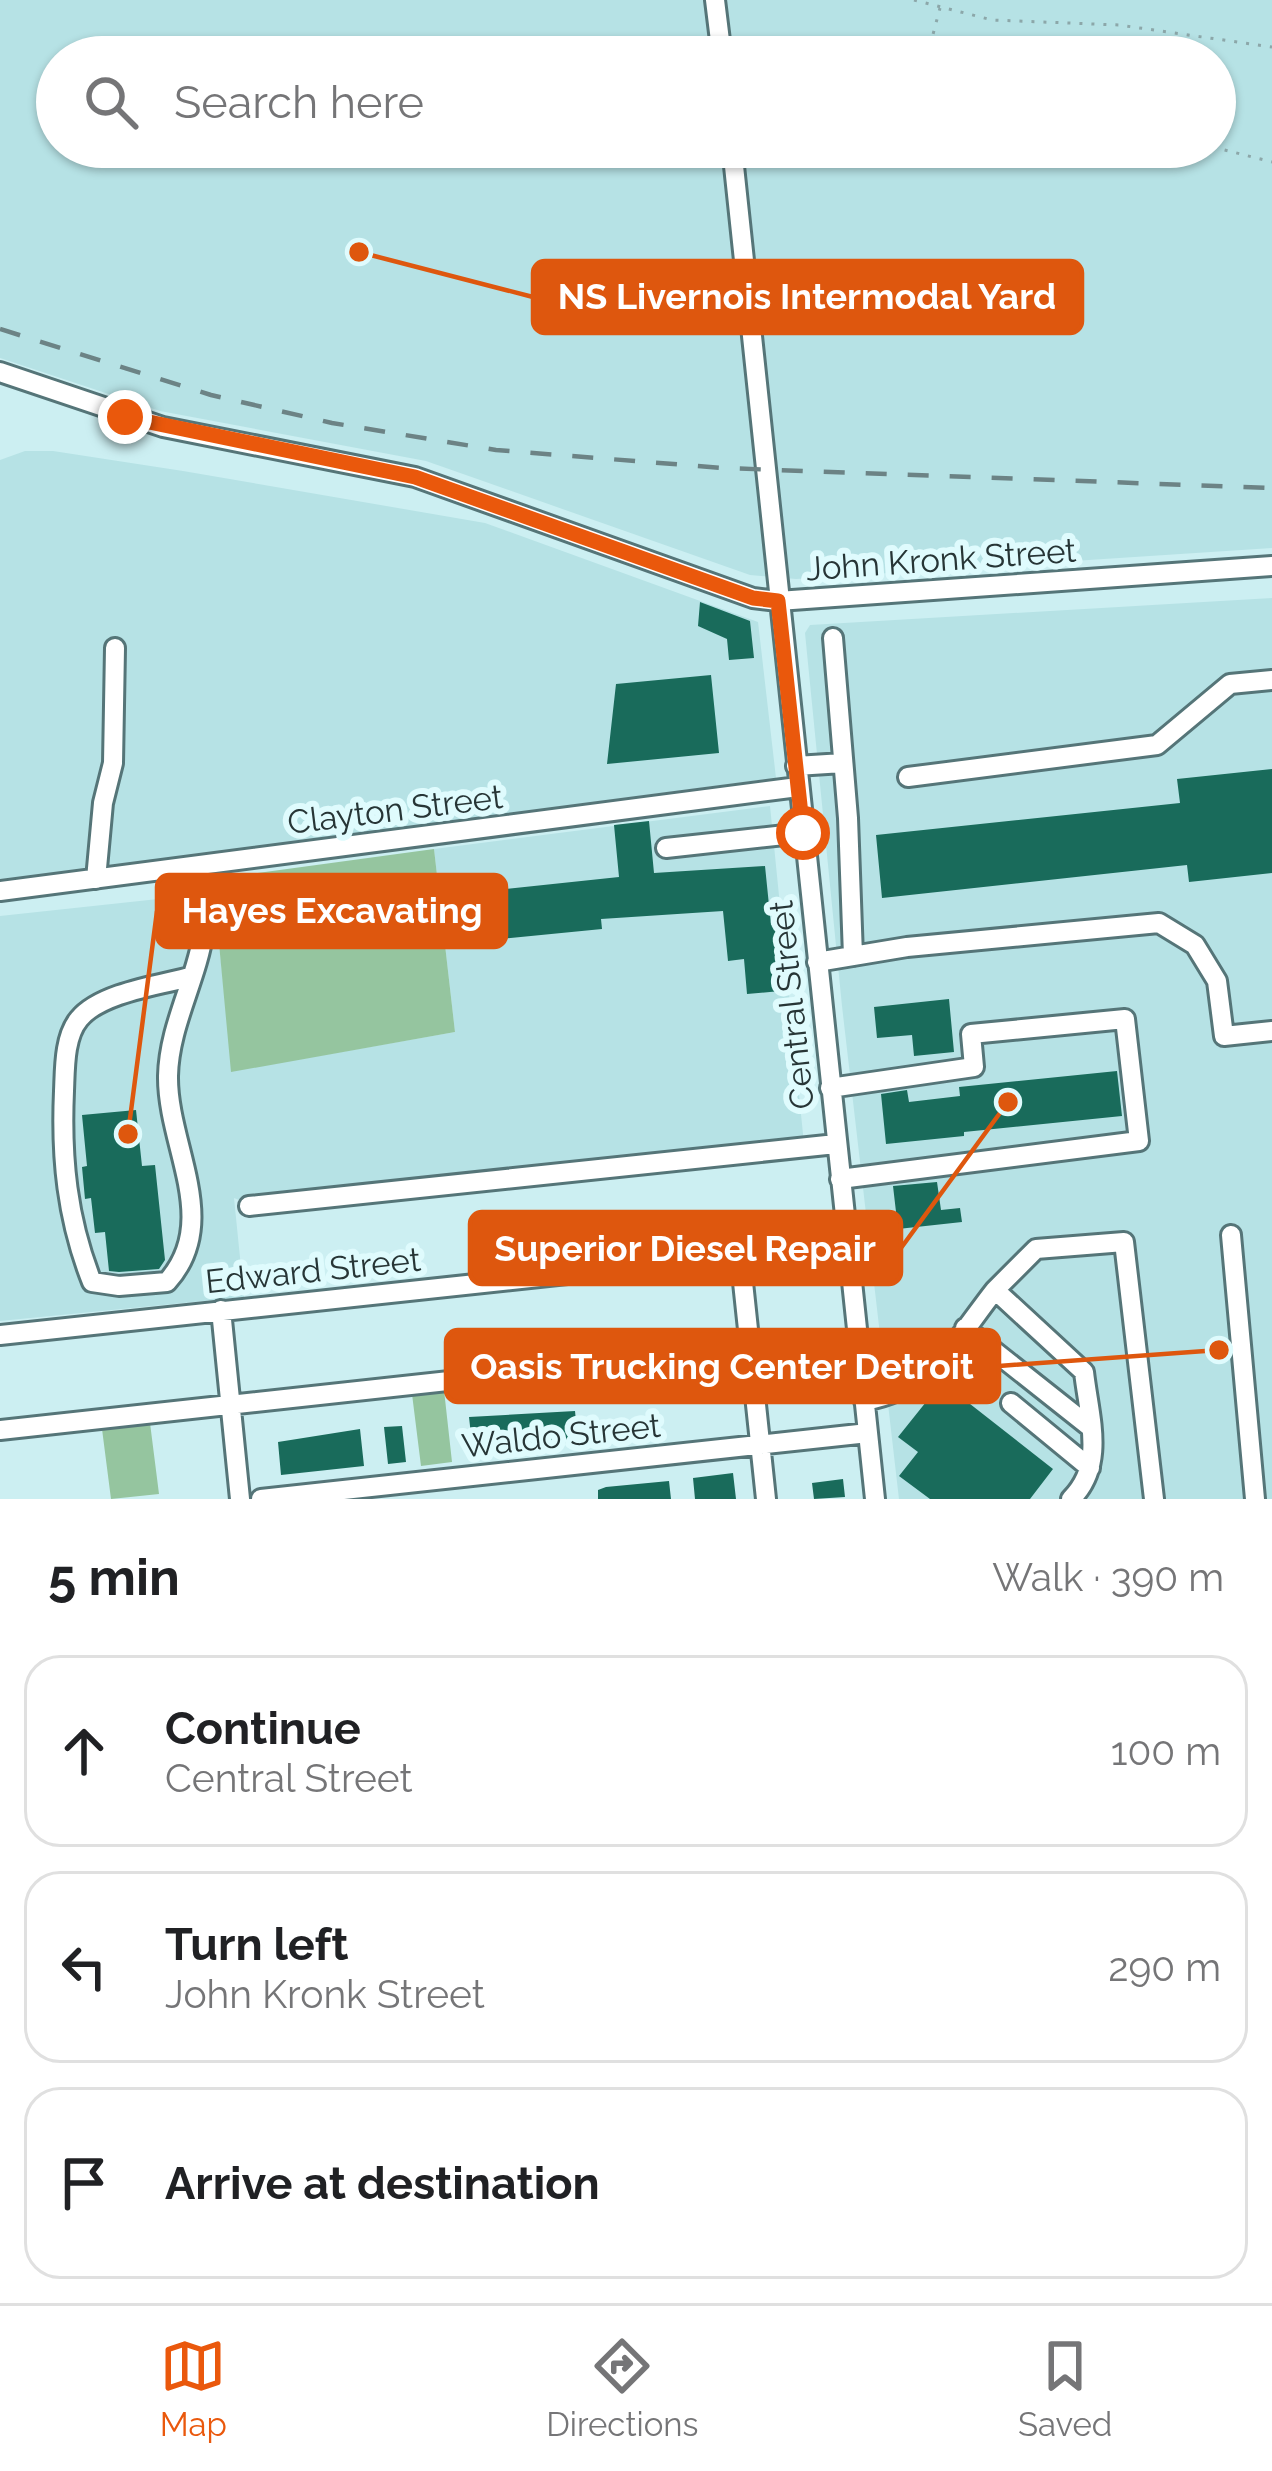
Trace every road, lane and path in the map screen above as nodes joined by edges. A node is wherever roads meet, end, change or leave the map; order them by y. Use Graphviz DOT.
graph roads {
  1 [pos="715,0"];
  2 [pos="914,0"];
  3 [pos="940,8"];
  4 [pos="719,36"];
  5 [pos="933,36"];
  6 [pos="1196,36"];
  7 [pos="1236,42"];
  8 [pos="1272,47"];
  9 [pos="1236,153"];
  10 [pos="1272,163"];
  11 [pos="734,168"];
  12 [pos="0,372"];
  13 [pos="1272,566"];
  14 [pos="778,601"];
  15 [pos="833,638"];
  16 [pos="115,648"];
  17 [pos="1272,680"];
  18 [pos="843,763"];
  19 [pos="796,766"];
  20 [pos="908,777"];
  21 [pos="798,787"];
  22 [pos="803,833"];
  23 [pos="666,848"];
  24 [pos="194,866"];
  25 [pos="96,879"];
  26 [pos="0,891"];
  27 [pos="853,956"];
  28 [pos="817,962"];
  29 [pos="190,977"];
  30 [pos="1272,1030"];
  31 [pos="830,1088"];
  32 [pos="836,1144"];
  33 [pos="840,1179"];
  34 [pos="249,1206"];
  35 [pos="1231,1234"];
  36 [pos="847,1244"];
  37 [pos="740,1254"];
  38 [pos="995,1290"];
  39 [pos="221,1310"];
  40 [pos="964,1328"];
  41 [pos="0,1335"];
  42 [pos="750,1348"];
  43 [pos="864,1401"];
  44 [pos="1011,1403"];
  45 [pos="231,1406"];
  46 [pos="1090,1427"];
  47 [pos="0,1430"];
  48 [pos="868,1433"];
  49 [pos="760,1446"];
  50 [pos="1090,1468"];
  51 [pos="240,1499"];
  52 [pos="261,1499"];
  53 [pos="766,1499"];
  54 [pos="875,1499"];
  55 [pos="1071,1499"];
  56 [pos="1154,1499"];
  57 [pos="1255,1499"];
  1 -- 4 [label="street"];
  2 -- 3 [label="path"];
  3 -- 5 [label="path"];
  3 -- 6 [label="path"];
  7 -- 8 [label="path"];
  9 -- 10 [label="path"];
  11 -- 14 [label="street, Central Street"];
  12 -- 14 [label="street, John Kronk Street"];
  13 -- 14 [label="street, John Kronk Street"];
  14 -- 19 [label="street, Central Street"];
  15 -- 18 [label="street"];
  16 -- 25 [label="street"];
  17 -- 20 [label="street"];
  18 -- 19 [label="street"];
  18 -- 27 [label="street"];
  19 -- 21 [label="street, Central Street"];
  21 -- 22 [label="street, Central Street"];
  21 -- 24 [label="street, Clayton Street"];
  22 -- 23 [label="street"];
  22 -- 28 [label="street, Central Street"];
  24 -- 25 [label="street, Clayton Street"];
  24 -- 29 [label="street"];
  25 -- 26 [label="street, Clayton Street"];
  27 -- 28 [label="street"];
  27 -- 30 [label="street"];
  28 -- 31 [label="street, Central Street"];
  29 -- 29 [label="street"];
  31 -- 32 [label="street, Central Street"];
  31 -- 33 [label="street"];
  32 -- 33 [label="street, Central Street"];
  32 -- 34 [label="street"];
  33 -- 36 [label="street, Central Street"];
  35 -- 57 [label="street"];
  36 -- 37 [label="street, Edward Street"];
  36 -- 43 [label="street, Central Street"];
  37 -- 39 [label="street, Edward Street"];
  37 -- 42 [label="street"];
  38 -- 40 [label="street"];
  38 -- 46 [label="street"];
  38 -- 56 [label="street"];
  39 -- 41 [label="street, Edward Street"];
  39 -- 45 [label="street"];
  40 -- 43 [label="street"];
  40 -- 46 [label="street"];
  42 -- 45 [label="street"];
  42 -- 49 [label="street"];
  43 -- 48 [label="street, Central Street"];
  44 -- 50 [label="street"];
  45 -- 47 [label="street"];
  45 -- 51 [label="street"];
  46 -- 50 [label="street"];
  48 -- 49 [label="street, Waldo Street"];
  48 -- 54 [label="street, Central Street"];
  49 -- 52 [label="street, Waldo Street"];
  49 -- 53 [label="street"];
  50 -- 55 [label="street"];
}
